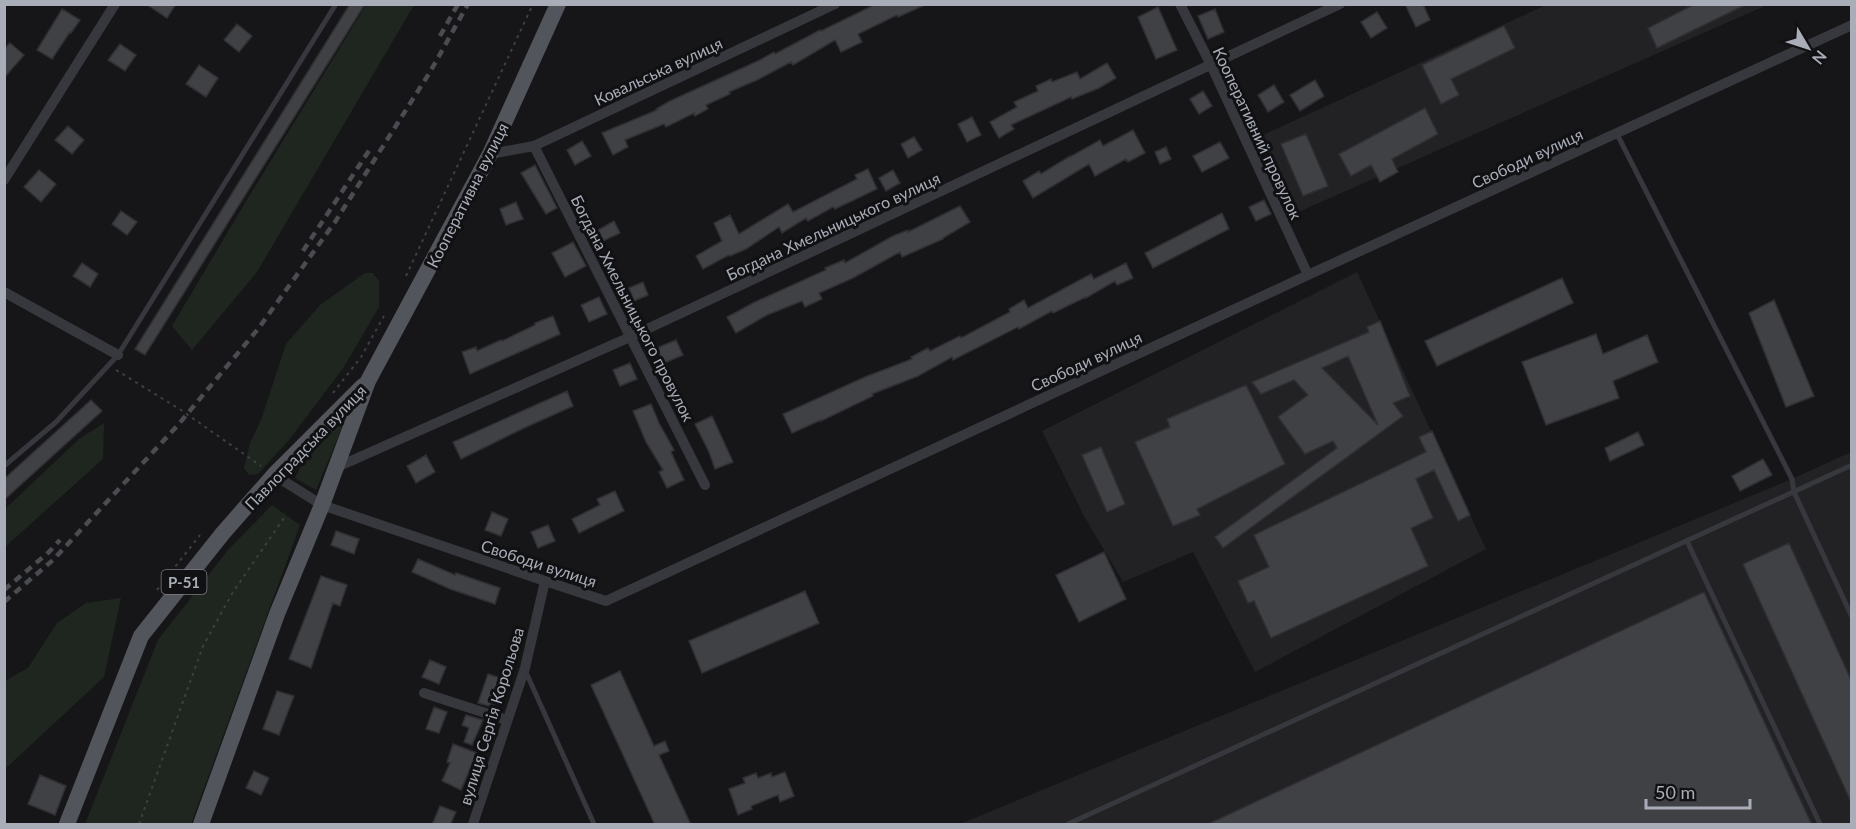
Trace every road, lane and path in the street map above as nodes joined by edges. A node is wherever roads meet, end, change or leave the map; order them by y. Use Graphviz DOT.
graph roads {
  1 [pos="115,4"];
  2 [pos="336,4"];
  3 [pos="533,4"];
  4 [pos="558,4"];
  5 [pos="835,4"];
  6 [pos="1180,4"];
  7 [pos="1340,4"];
  8 [pos="1851,26"];
  9 [pos="1211,65"];
  10 [pos="1616,134"];
  11 [pos="534,146"];
  12 [pos="490,154"];
  13 [pos="4,180"];
  14 [pos="1308,275"];
  15 [pos="405,278"];
  16 [pos="4,292"];
  17 [pos="389,308"];
  18 [pos="630,337"];
  19 [pos="118,354"];
  20 [pos="108,365"];
  21 [pos="368,381"];
  22 [pos="327,400"];
  23 [pos="1851,465"];
  24 [pos="4,466"];
  25 [pos="335,468"];
  26 [pos="274,475"];
  27 [pos="705,485"];
  28 [pos="1794,492"];
  29 [pos="322,505"];
  30 [pos="285,515"];
  31 [pos="203,533"];
  32 [pos="1687,541"];
  33 [pos="545,581"];
  34 [pos="155,593"];
  35 [pos="1851,617"];
  36 [pos="525,668"];
  37 [pos="424,693"];
  38 [pos="507,720"];
  39 [pos="67,825"];
  40 [pos="139,825"];
  41 [pos="201,825"];
  42 [pos="473,825"];
  43 [pos="594,825"];
  44 [pos="1068,825"];
  45 [pos="1820,825"];
  1 -- 13 [label="street"];
  2 -- 19 [label="lane"];
  3 -- 15 [label="path"];
  4 -- 12 [label="main road, Кооперативна вулиця / Р-51"];
  5 -- 11 [label="street, Ковальська вулиця"];
  6 -- 9 [label="street, Кооперативний провулок"];
  7 -- 9 [label="street, Богдана Хмельницького вулиця"];
  8 -- 10 [label="street, Свободи вулиця"];
  9 -- 14 [label="street, Кооперативний провулок"];
  9 -- 18 [label="street, Богдана Хмельницького вулиця"];
  10 -- 14 [label="street, Свободи вулиця"];
  10 -- 28 [label="lane"];
  11 -- 12 [label="street, Ковальська вулиця"];
  11 -- 18 [label="street, Богдана Хмельницького провулок"];
  12 -- 21 [label="main road, Кооперативна вулиця / Р-51"];
  14 -- 33 [label="street, Свободи вулиця"];
  16 -- 19 [label="street"];
  17 -- 22 [label="path"];
  18 -- 25 [label="street, Богдана Хмельницького вулиця"];
  18 -- 27 [label="street, Богдана Хмельницького провулок"];
  19 -- 20 [label="lane"];
  20 -- 24 [label="lane"];
  20 -- 26 [label="path"];
  21 -- 25 [label="main road, Павлоградська вулиця / Р-51"];
  21 -- 26 [label="main road, Павлоградська вулиця / Р-51"];
  23 -- 28 [label="lane"];
  25 -- 29 [label="main road, Павлоградська вулиця / Р-51"];
  26 -- 29 [label="street, Свободи вулиця"];
  26 -- 39 [label="main road, Павлоградська вулиця / Р-51"];
  28 -- 32 [label="lane"];
  28 -- 35 [label="lane"];
  29 -- 33 [label="street, Свободи вулиця"];
  29 -- 41 [label="main road, Павлоградська вулиця / Р-51"];
  30 -- 40 [label="path"];
  31 -- 34 [label="path"];
  32 -- 44 [label="lane"];
  32 -- 45 [label="lane"];
  33 -- 36 [label="street, вулиця Сергія Корольова"];
  36 -- 38 [label="street, вулиця Сергія Корольова"];
  36 -- 43 [label="lane"];
  37 -- 38 [label="street"];
  38 -- 42 [label="street, вулиця Сергія Корольова"];
}
